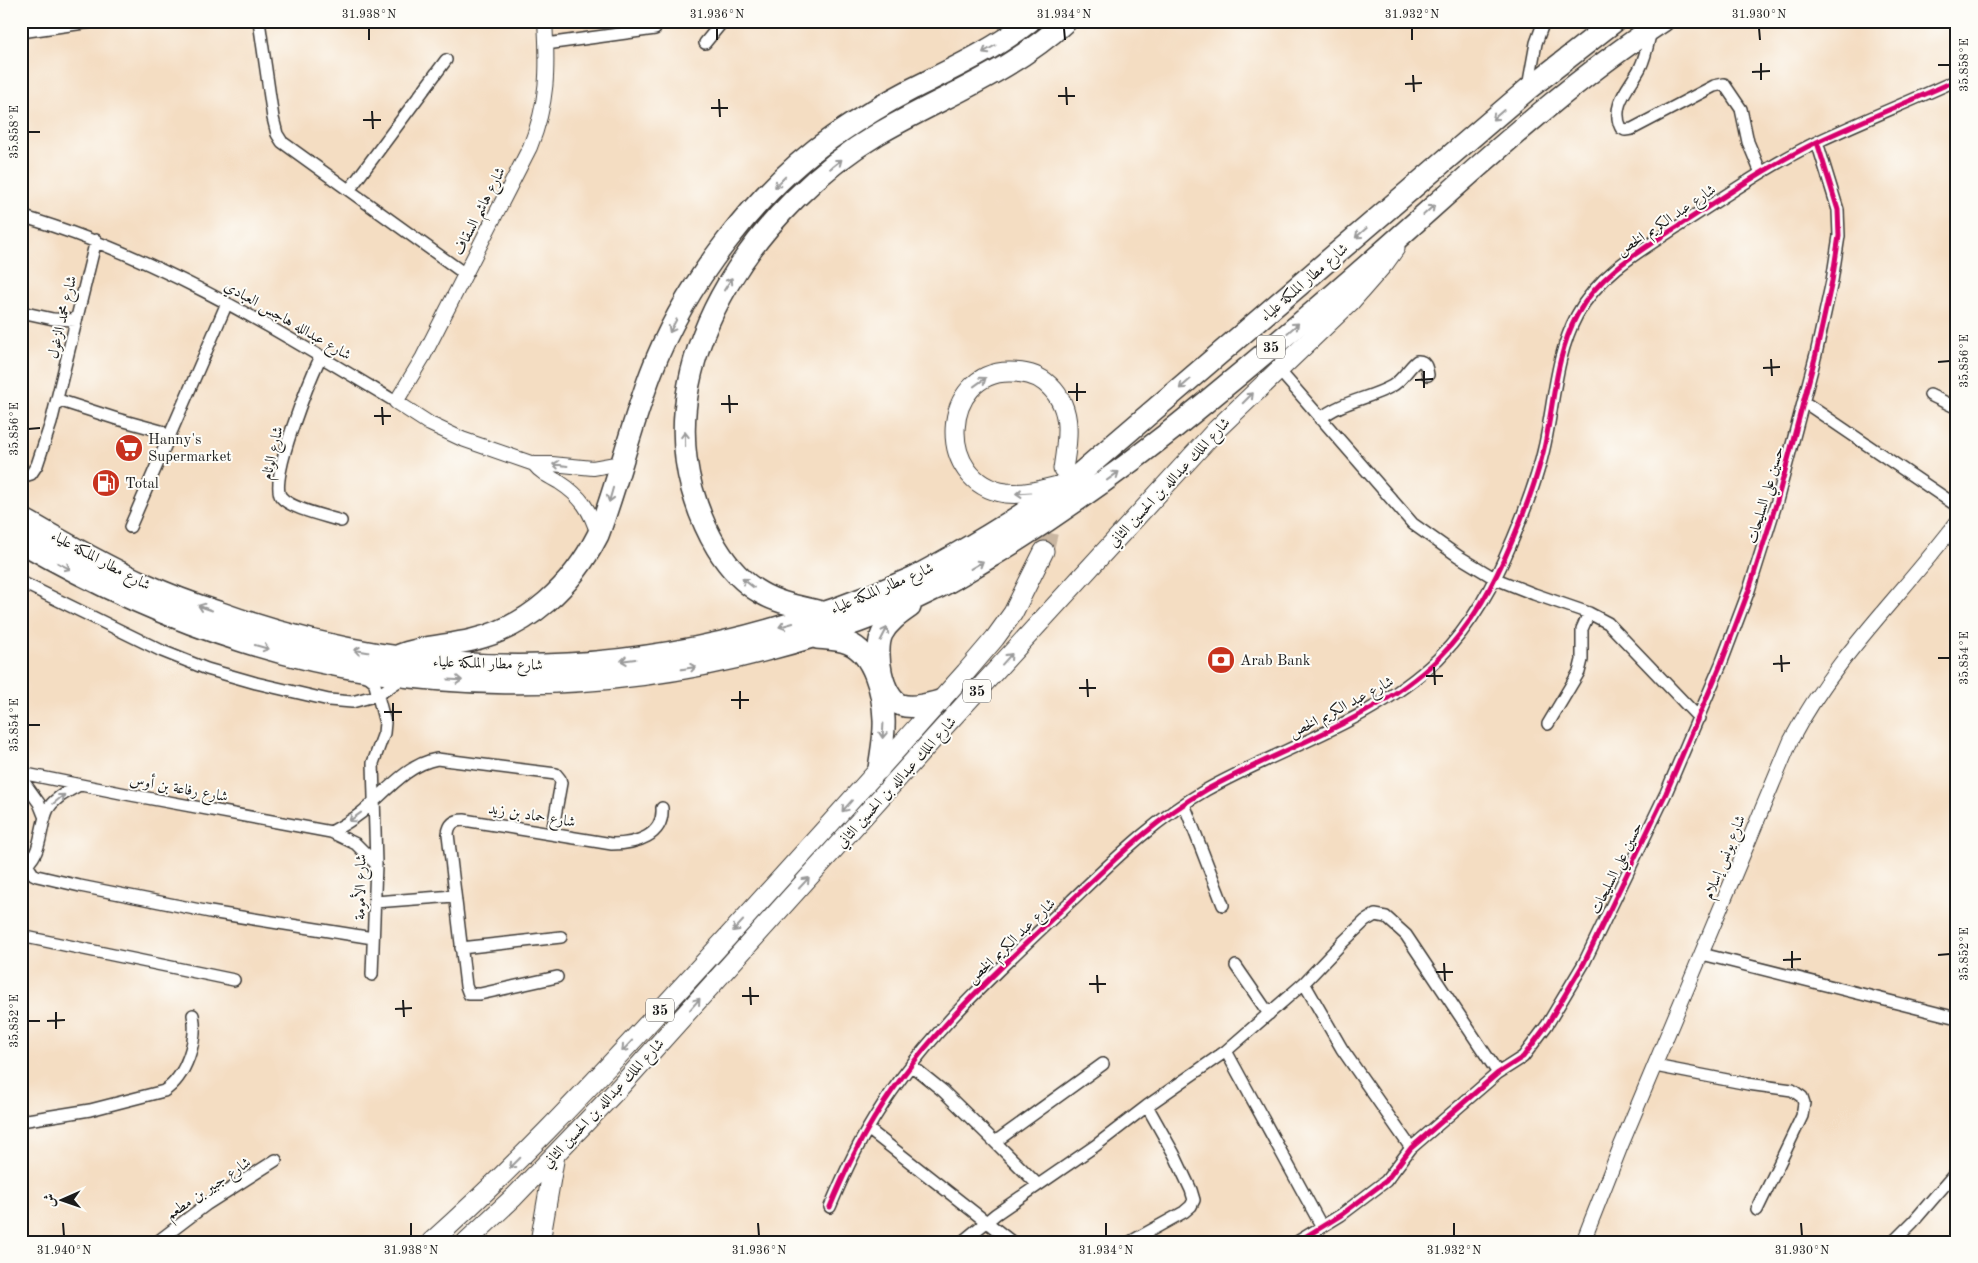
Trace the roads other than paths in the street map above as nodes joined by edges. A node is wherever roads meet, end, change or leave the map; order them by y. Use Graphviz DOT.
graph roads {
  1 [pos="259,21"];
  2 [pos="545,21"];
  3 [pos="723,21"];
  4 [pos="1030,21"];
  5 [pos="1544,21"];
  6 [pos="1615,21"];
  7 [pos="92,22"];
  8 [pos="1055,25"];
  9 [pos="1657,25"];
  10 [pos="655,29"];
  11 [pos="21,32"];
  12 [pos="705,43"];
  13 [pos="546,44"];
  14 [pos="1627,46"];
  15 [pos="446,60"];
  16 [pos="1642,61"];
  17 [pos="1532,62"];
  18 [pos="1554,67"];
  19 [pos="1957,80"];
  20 [pos="1528,89"];
  21 [pos="1817,142"];
  22 [pos="1761,173"];
  23 [pos="350,189"];
  24 [pos="21,216"];
  25 [pos="1404,232"];
  26 [pos="96,240"];
  27 [pos="465,274"];
  28 [pos="227,303"];
  29 [pos="21,312"];
  30 [pos="76,320"];
  31 [pos="320,356"];
  32 [pos="1278,369"];
  33 [pos="1428,376"];
  34 [pos="1930,395"];
  35 [pos="58,400"];
  36 [pos="396,402"];
  37 [pos="1804,402"];
  38 [pos="1957,408"];
  39 [pos="1320,419"];
  40 [pos="168,439"];
  41 [pos="621,463"];
  42 [pos="534,464"];
  43 [pos="1067,476"];
  44 [pos="21,477"];
  45 [pos="1957,506"];
  46 [pos="21,518"];
  47 [pos="341,521"];
  48 [pos="1957,522"];
  49 [pos="130,527"];
  50 [pos="598,535"];
  51 [pos="21,542"];
  52 [pos="1044,551"];
  53 [pos="1496,578"];
  54 [pos="21,582"];
  55 [pos="935,589"];
  56 [pos="825,613"];
  57 [pos="1589,613"];
  58 [pos="812,638"];
  59 [pos="396,656"];
  60 [pos="359,668"];
  61 [pos="407,676"];
  62 [pos="378,696"];
  63 [pos="940,701"];
  64 [pos="1699,718"];
  65 [pos="1548,724"];
  66 [pos="879,769"];
  67 [pos="21,773"];
  68 [pos="21,778"];
  69 [pos="79,785"];
  70 [pos="375,800"];
  71 [pos="1184,804"];
  72 [pos="662,808"];
  73 [pos="45,818"];
  74 [pos="331,832"];
  75 [pos="552,834"];
  76 [pos="376,864"];
  77 [pos="24,867"];
  78 [pos="454,896"];
  79 [pos="375,902"];
  80 [pos="1223,905"];
  81 [pos="21,936"];
  82 [pos="561,937"];
  83 [pos="374,938"];
  84 [pos="462,948"];
  85 [pos="1702,954"];
  86 [pos="1236,966"];
  87 [pos="372,975"];
  88 [pos="557,977"];
  89 [pos="234,980"];
  90 [pos="1304,983"];
  91 [pos="193,1014"];
  92 [pos="1269,1014"];
  93 [pos="1957,1018"];
  94 [pos="1226,1051"];
  95 [pos="1103,1064"];
  96 [pos="912,1066"];
  97 [pos="1655,1066"];
  98 [pos="1498,1074"];
  99 [pos="1147,1106"];
  100 [pos="21,1121"];
  101 [pos="868,1129"];
  102 [pos="995,1142"];
  103 [pos="1412,1148"];
  104 [pos="555,1155"];
  105 [pos="276,1160"];
  106 [pos="1957,1171"];
  107 [pos="1038,1185"];
  108 [pos="830,1207"];
  109 [pos="1757,1210"];
  110 [pos="985,1222"];
  111 [pos="1322,1227"];
  112 [pos="157,1242"];
  113 [pos="431,1242"];
  114 [pos="466,1242"];
  115 [pos="540,1242"];
  116 [pos="962,1242"];
  117 [pos="1012,1242"];
  118 [pos="1130,1242"];
  119 [pos="1297,1242"];
  120 [pos="1583,1242"];
  121 [pos="1893,1242"];
  1 -- 23 [label="street"];
  2 -- 13 [label="street, شارع هاشم السقاف"];
  3 -- 12 [label="street"];
  4 -- 41 [label="highway, one-way"];
  5 -- 17 [label="street"];
  6 -- 18 [label="highway, شارع مطار الملكة علياء / 35"];
  7 -- 11 [label="street"];
  56 -- 8 [label="highway, one-way"];
  9 -- 14 [label="highway, شارع مطار الملكة علياء / 35"];
  9 -- 16 [label="street"];
  10 -- 13 [label="street"];
  13 -- 27 [label="street, شارع هاشم السقاف"];
  14 -- 16 [label="street"];
  25 -- 14 [label="highway, شارع مطار الملكة علياء / 35, one-way"];
  15 -- 23 [label="street"];
  16 -- 22 [label="street"];
  17 -- 18 [label="street"];
  17 -- 20 [label="street"];
  18 -- 20 [label="highway, شارع مطار الملكة علياء / 35"];
  19 -- 21 [label="street, شارع عبد الكريم الخص"];
  20 -- 43 [label="highway, شارع مطار الملكة علياء / 35, one-way"];
  21 -- 22 [label="street, شارع عبد الكريم الخص"];
  21 -- 37 [label="street, حسين علي السليحات"];
  22 -- 53 [label="street, شارع عبد الكريم الخص"];
  23 -- 27 [label="street"];
  24 -- 26 [label="street, شارع عبدالله هاجس العبادي"];
  25 -- 32 [label="highway, شارع الملك عبدالله بن الحسين الثاني / 35"];
  55 -- 25 [label="highway, شارع مطار الملكة علياء / 35, one-way"];
  26 -- 28 [label="street, شارع عبدالله هاجس العبادي"];
  26 -- 30 [label="street, شارع محمد الزغول"];
  27 -- 36 [label="street, شارع هاشم السقاف"];
  28 -- 31 [label="street, شارع عبدالله هاجس العبادي"];
  28 -- 40 [label="street"];
  29 -- 30 [label="street"];
  30 -- 35 [label="street, شارع محمد الزغول"];
  31 -- 36 [label="street, شارع عبدالله هاجس العبادي"];
  31 -- 47 [label="street, شارع الوئام"];
  32 -- 39 [label="street"];
  104 -- 32 [label="highway, شارع الملك عبدالله بن الحسين الثاني / 35, one-way"];
  33 -- 39 [label="street"];
  34 -- 38 [label="street"];
  35 -- 40 [label="street"];
  35 -- 44 [label="street, شارع محمد الزغول"];
  36 -- 42 [label="street, شارع عبدالله هاجس العبادي"];
  37 -- 45 [label="street"];
  37 -- 64 [label="street, حسين علي السليحات"];
  39 -- 53 [label="street"];
  40 -- 49 [label="street"];
  41 -- 42 [label="street, شارع عبدالله هاجس العبادي, one-way"];
  41 -- 50 [label="highway, one-way"];
  42 -- 50 [label="street, شارع عبدالله هاجس العبادي"];
  43 -- 43 [label="highway, 35, one-way"];
  43 -- 56 [label="highway, شارع مطار الملكة علياء / 35"];
  59 -- 46 [label="highway, شارع مطار الملكة علياء, one-way"];
  48 -- 85 [label="street, شارع يونس إسلام"];
  50 -- 59 [label="highway"];
  51 -- 60 [label="highway, شارع مطار الملكة علياء, one-way"];
  52 -- 63 [label="highway, شارع الملك عبدالله بن الحسين الثاني / 35"];
  53 -- 57 [label="street"];
  53 -- 71 [label="street, شارع عبد الكريم الخص"];
  54 -- 62 [label="street"];
  55 -- 58 [label="highway, شارع مطار الملكة علياء"];
  63 -- 55 [label="highway, one-way"];
  56 -- 59 [label="highway, شارع مطار الملكة علياء, one-way"];
  57 -- 64 [label="street"];
  57 -- 65 [label="street"];
  61 -- 58 [label="highway, شارع مطار الملكة علياء, one-way"];
  58 -- 66 [label="highway, one-way"];
  60 -- 61 [label="highway, شارع مطار الملكة علياء"];
  60 -- 62 [label="street"];
  61 -- 62 [label="street"];
  62 -- 70 [label="street, شارع الأمومة"];
  63 -- 66 [label="highway, شارع الملك عبدالله بن الحسين الثاني / 35"];
  64 -- 98 [label="street, حسين علي السليحات"];
  66 -- 113 [label="highway, شارع الملك عبدالله بن الحسين الثاني / 35, one-way"];
  67 -- 69 [label="street, شارع رفاعة بن أوس"];
  68 -- 73 [label="street"];
  73 -- 69 [label="street, one-way"];
  69 -- 74 [label="street, شارع رفاعة بن أوس"];
  70 -- 74 [label="street, one-way"];
  70 -- 75 [label="street"];
  70 -- 76 [label="street, شارع الأمومة"];
  71 -- 80 [label="street"];
  71 -- 96 [label="street, شارع عبد الكريم الخص"];
  72 -- 75 [label="street, شارع حماد بن زيد"];
  73 -- 77 [label="street"];
  74 -- 76 [label="street, شارع رفاعة بن أوس"];
  75 -- 78 [label="street, شارع حماد بن زيد"];
  76 -- 79 [label="street, شارع الأمومة"];
  77 -- 83 [label="street"];
  78 -- 79 [label="street"];
  78 -- 84 [label="street, شارع حماد بن زيد"];
  79 -- 83 [label="street, شارع الأمومة"];
  81 -- 89 [label="street"];
  82 -- 84 [label="street"];
  83 -- 87 [label="street, شارع الأمومة"];
  84 -- 88 [label="street, شارع حماد بن زيد"];
  85 -- 93 [label="street"];
  85 -- 97 [label="street, شارع يونس إسلام"];
  86 -- 92 [label="street"];
  90 -- 92 [label="street"];
  90 -- 98 [label="street"];
  90 -- 103 [label="street"];
  91 -- 100 [label="street"];
  92 -- 94 [label="street"];
  94 -- 99 [label="street"];
  94 -- 111 [label="street"];
  95 -- 102 [label="street"];
  96 -- 101 [label="street, شارع عبد الكريم الخص"];
  96 -- 102 [label="street"];
  97 -- 109 [label="street"];
  97 -- 120 [label="street, شارع يونس إسلام"];
  98 -- 103 [label="street, حسين علي السليحات"];
  99 -- 107 [label="street"];
  99 -- 118 [label="street"];
  101 -- 108 [label="street, شارع عبد الكريم الخص"];
  101 -- 110 [label="street"];
  102 -- 107 [label="street"];
  103 -- 111 [label="street, حسين علي السليحات"];
  104 -- 114 [label="highway, شارع الملك عبدالله بن الحسين الثاني / 35"];
  104 -- 115 [label="highway"];
  105 -- 112 [label="street, شارع جبير بن مطعم"];
  106 -- 121 [label="street"];
  107 -- 110 [label="street"];
  110 -- 116 [label="street"];
  110 -- 117 [label="street"];
  111 -- 119 [label="street, حسين علي السليحات"];
}
